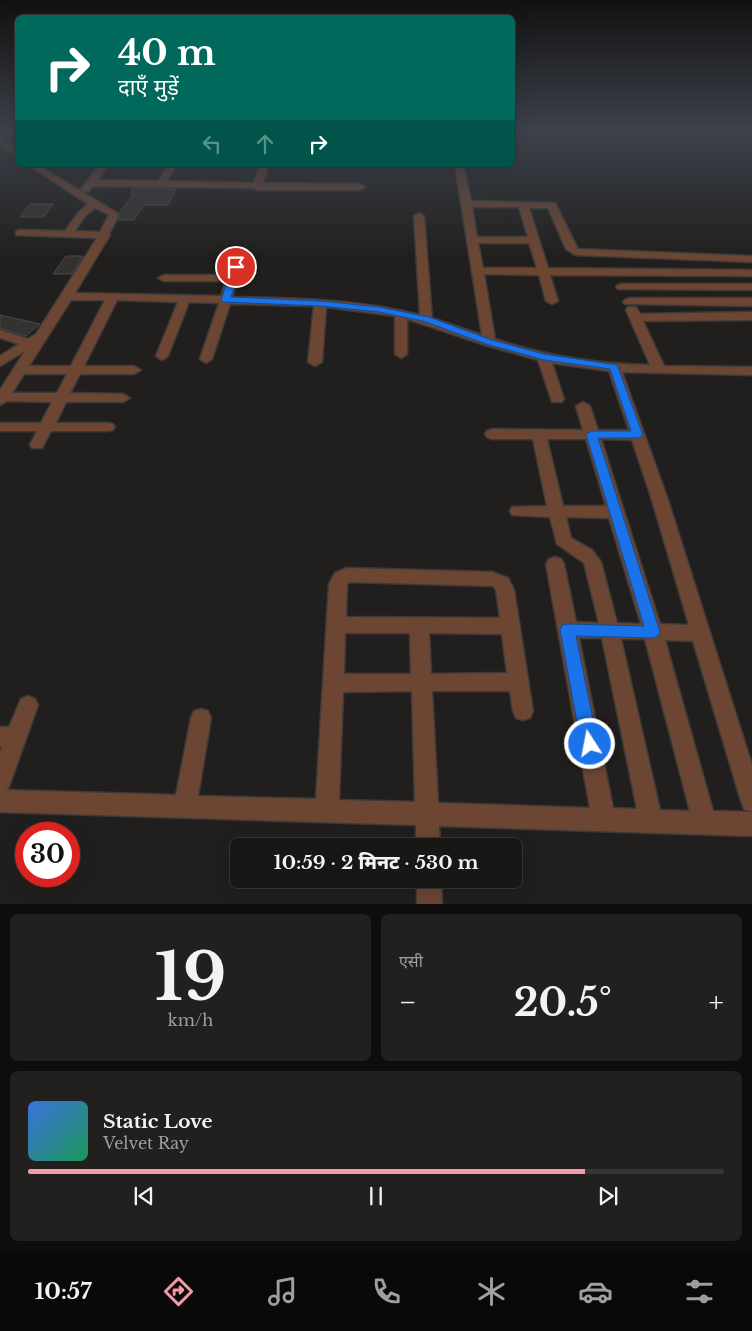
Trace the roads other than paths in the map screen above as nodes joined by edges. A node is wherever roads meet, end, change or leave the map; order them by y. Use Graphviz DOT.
graph roads {
  1 [pos="46,174"];
  2 [pos="98,174"];
  3 [pos="167,174"];
  4 [pos="261,174"];
  5 [pos="460,174"];
  6 [pos="91,183"];
  7 [pos="162,185"];
  8 [pos="257,187"];
  9 [pos="360,187"];
  10 [pos="80,196"];
  11 [pos="94,204"];
  12 [pos="467,204"];
  13 [pos="523,204"];
  14 [pos="419,216"];
  15 [pos="20,234"];
  16 [pos="68,234"];
  17 [pos="105,235"];
  18 [pos="474,240"];
  19 [pos="534,240"];
  20 [pos="240,256"];
  21 [pos="752,259"];
  22 [pos="478,271"];
  23 [pos="543,272"];
  24 [pos="616,272"];
  25 [pos="752,274"];
  26 [pos="164,278"];
  27 [pos="233,278"];
  28 [pos="622,287"];
  29 [pos="752,287"];
  30 [pos="66,296"];
  31 [pos="113,296"];
  32 [pos="185,298"];
  33 [pos="226,300"];
  34 [pos="552,301"];
  35 [pos="629,302"];
  36 [pos="752,302"];
  37 [pos="320,304"];
  38 [pos="400,313"];
  39 [pos="752,316"];
  40 [pos="636,318"];
  41 [pos="426,319"];
  42 [pos="0,334"];
  43 [pos="42,335"];
  44 [pos="489,342"];
  45 [pos="29,343"];
  46 [pos="401,354"];
  47 [pos="162,356"];
  48 [pos="544,357"];
  49 [pos="206,359"];
  50 [pos="0,362"];
  51 [pos="315,362"];
  52 [pos="614,367"];
  53 [pos="658,368"];
  54 [pos="20,370"];
  55 [pos="75,370"];
  56 [pos="134,370"];
  57 [pos="752,371"];
  58 [pos="61,398"];
  59 [pos="123,398"];
  60 [pos="1,399"];
  61 [pos="557,399"];
  62 [pos="583,406"];
  63 [pos="0,427"];
  64 [pos="46,427"];
  65 [pos="108,427"];
  66 [pos="492,434"];
  67 [pos="539,434"];
  68 [pos="592,434"];
  69 [pos="638,435"];
  70 [pos="37,445"];
  71 [pos="518,511"];
  72 [pos="556,511"];
  73 [pos="616,512"];
  74 [pos="555,564"];
  75 [pos="336,625"];
  76 [pos="418,626"];
  77 [pos="511,626"];
  78 [pos="568,630"];
  79 [pos="610,631"];
  80 [pos="653,632"];
  81 [pos="700,633"];
  82 [pos="420,682"];
  83 [pos="519,682"];
  84 [pos="333,683"];
  85 [pos="28,705"];
  86 [pos="523,711"];
  87 [pos="201,718"];
  88 [pos="8,737"];
  89 [pos="0,781"];
  90 [pos="0,801"];
  91 [pos="752,801"];
  92 [pos="185,807"];
  93 [pos="327,812"];
  94 [pos="426,815"];
  95 [pos="604,820"];
  96 [pos="651,821"];
  97 [pos="705,823"];
  98 [pos="752,824"];
  99 [pos="427,838"];
  100 [pos="429,888"];
  101 [pos="430,904"];
  1 -- 10 [label="street"];
  2 -- 6 [label="street"];
  3 -- 7 [label="street"];
  4 -- 8 [label="street"];
  5 -- 12 [label="street"];
  6 -- 7 [label="street"];
  6 -- 10 [label="street"];
  7 -- 8 [label="street"];
  8 -- 9 [label="street"];
  10 -- 11 [label="street"];
  11 -- 16 [label="street"];
  11 -- 17 [label="street"];
  12 -- 13 [label="street"];
  12 -- 18 [label="street"];
  13 -- 19 [label="street"];
  13 -- 21 [label="street"];
  14 -- 41 [label="street"];
  15 -- 16 [label="street"];
  16 -- 17 [label="street"];
  17 -- 30 [label="street"];
  18 -- 19 [label="street"];
  18 -- 22 [label="street"];
  19 -- 23 [label="street"];
  20 -- 27 [label="street"];
  22 -- 23 [label="street"];
  22 -- 44 [label="street"];
  23 -- 24 [label="street"];
  23 -- 34 [label="street"];
  24 -- 25 [label="street"];
  24 -- 28 [label="street"];
  26 -- 27 [label="street"];
  27 -- 33 [label="street"];
  28 -- 29 [label="street"];
  28 -- 35 [label="street"];
  30 -- 31 [label="street"];
  30 -- 43 [label="street"];
  31 -- 32 [label="street"];
  31 -- 55 [label="street"];
  32 -- 33 [label="street"];
  32 -- 47 [label="street"];
  33 -- 37 [label="street"];
  33 -- 49 [label="street"];
  35 -- 36 [label="street"];
  35 -- 40 [label="street"];
  37 -- 38 [label="street"];
  37 -- 51 [label="street"];
  38 -- 41 [label="street"];
  38 -- 46 [label="street"];
  39 -- 40 [label="street"];
  40 -- 53 [label="street"];
  41 -- 44 [label="street"];
  42 -- 45 [label="street"];
  43 -- 45 [label="street"];
  43 -- 54 [label="street"];
  44 -- 48 [label="street"];
  45 -- 50 [label="street"];
  48 -- 52 [label="street"];
  48 -- 61 [label="street"];
  52 -- 53 [label="street"];
  52 -- 69 [label="street"];
  53 -- 57 [label="street"];
  54 -- 55 [label="street"];
  54 -- 60 [label="street"];
  55 -- 56 [label="street"];
  55 -- 58 [label="street"];
  58 -- 59 [label="street"];
  58 -- 60 [label="street"];
  58 -- 64 [label="street"];
  62 -- 68 [label="street"];
  63 -- 64 [label="street"];
  64 -- 65 [label="street"];
  64 -- 70 [label="street"];
  66 -- 67 [label="street"];
  67 -- 68 [label="street"];
  67 -- 72 [label="street"];
  68 -- 69 [label="street"];
  68 -- 73 [label="street"];
  69 -- 81 [label="street"];
  71 -- 72 [label="street"];
  72 -- 73 [label="street"];
  72 -- 79 [label="street"];
  73 -- 80 [label="street"];
  74 -- 78 [label="street"];
  75 -- 76 [label="street"];
  75 -- 77 [label="street"];
  75 -- 84 [label="street"];
  76 -- 77 [label="street"];
  76 -- 82 [label="street"];
  77 -- 83 [label="street"];
  78 -- 79 [label="street"];
  78 -- 95 [label="street"];
  79 -- 80 [label="street"];
  79 -- 96 [label="street"];
  80 -- 81 [label="street"];
  80 -- 97 [label="street"];
  81 -- 91 [label="street"];
  82 -- 83 [label="street"];
  82 -- 84 [label="street"];
  82 -- 94 [label="street"];
  83 -- 86 [label="street"];
  84 -- 93 [label="street"];
  85 -- 88 [label="street"];
  87 -- 92 [label="street"];
  88 -- 89 [label="street"];
  90 -- 92 [label="street"];
  92 -- 93 [label="street"];
  93 -- 94 [label="street"];
  94 -- 95 [label="street"];
  94 -- 99 [label="street"];
  95 -- 96 [label="street"];
  96 -- 97 [label="street"];
  97 -- 98 [label="street"];
  100 -- 101 [label="street"];
}
